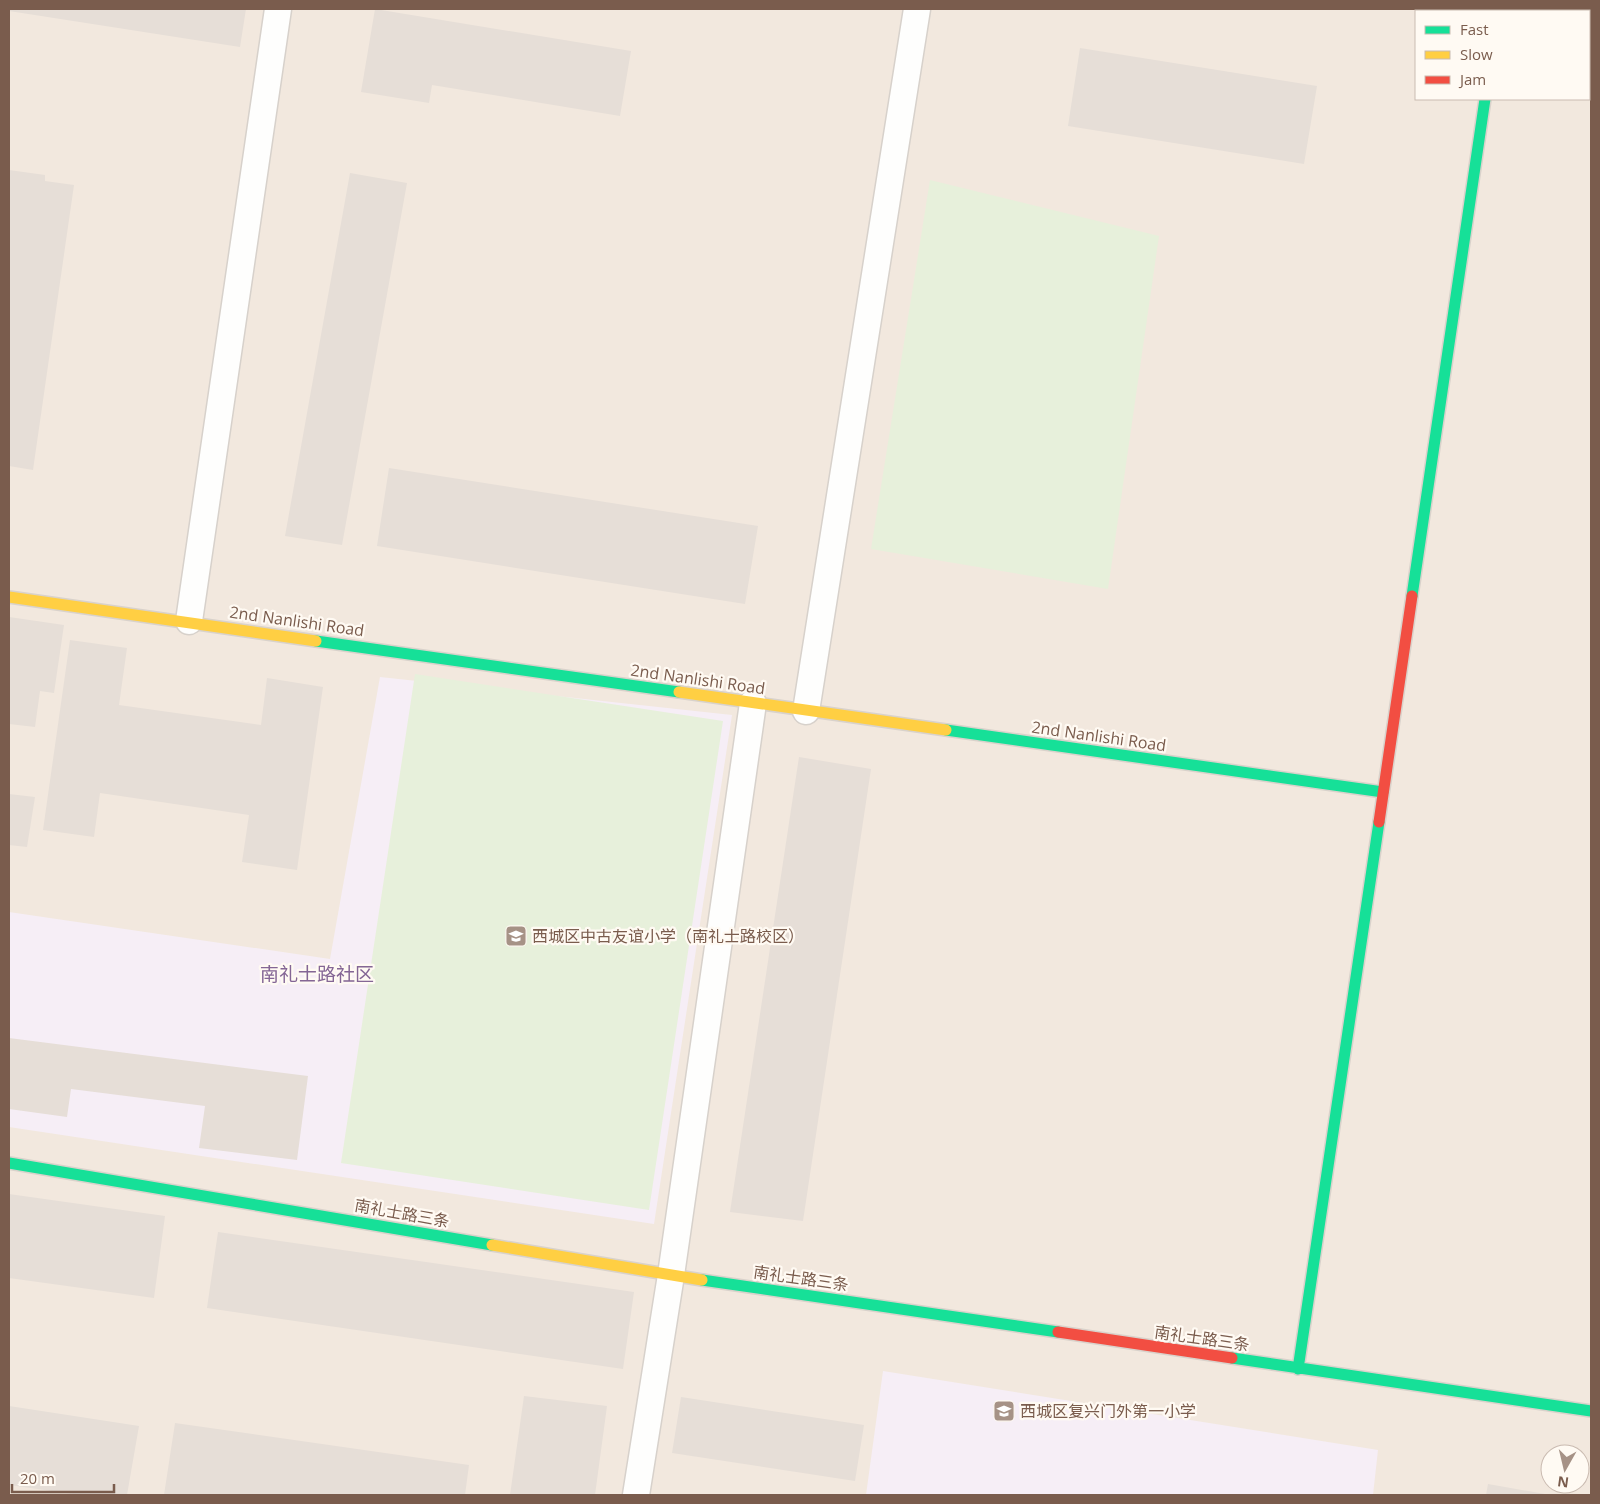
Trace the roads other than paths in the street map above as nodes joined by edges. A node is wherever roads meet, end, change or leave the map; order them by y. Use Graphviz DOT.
graph roads {
  1 [pos="278,9"];
  2 [pos="917,9"];
  3 [pos="1486,100"];
  4 [pos="9,597"];
  5 [pos="189,621"];
  6 [pos="753,703"];
  7 [pos="806,711"];
  8 [pos="1383,792"];
  9 [pos="9,1163"];
  10 [pos="671,1275"];
  11 [pos="1298,1368"];
  12 [pos="1591,1411"];
  13 [pos="636,1495"];
  1 -- 5 [label="street"];
  2 -- 7 [label="street"];
  3 -- 8 [label="street"];
  4 -- 5 [label="street, 2nd Nanlishi Road"];
  5 -- 6 [label="street, 2nd Nanlishi Road"];
  6 -- 7 [label="street, 2nd Nanlishi Road"];
  6 -- 10 [label="street"];
  7 -- 8 [label="street, 2nd Nanlishi Road"];
  8 -- 11 [label="street"];
  9 -- 10 [label="street, 南礼士路三条"];
  10 -- 11 [label="street, 南礼士路三条"];
  10 -- 13 [label="street"];
  11 -- 12 [label="street, 南礼士路三条"];
}
